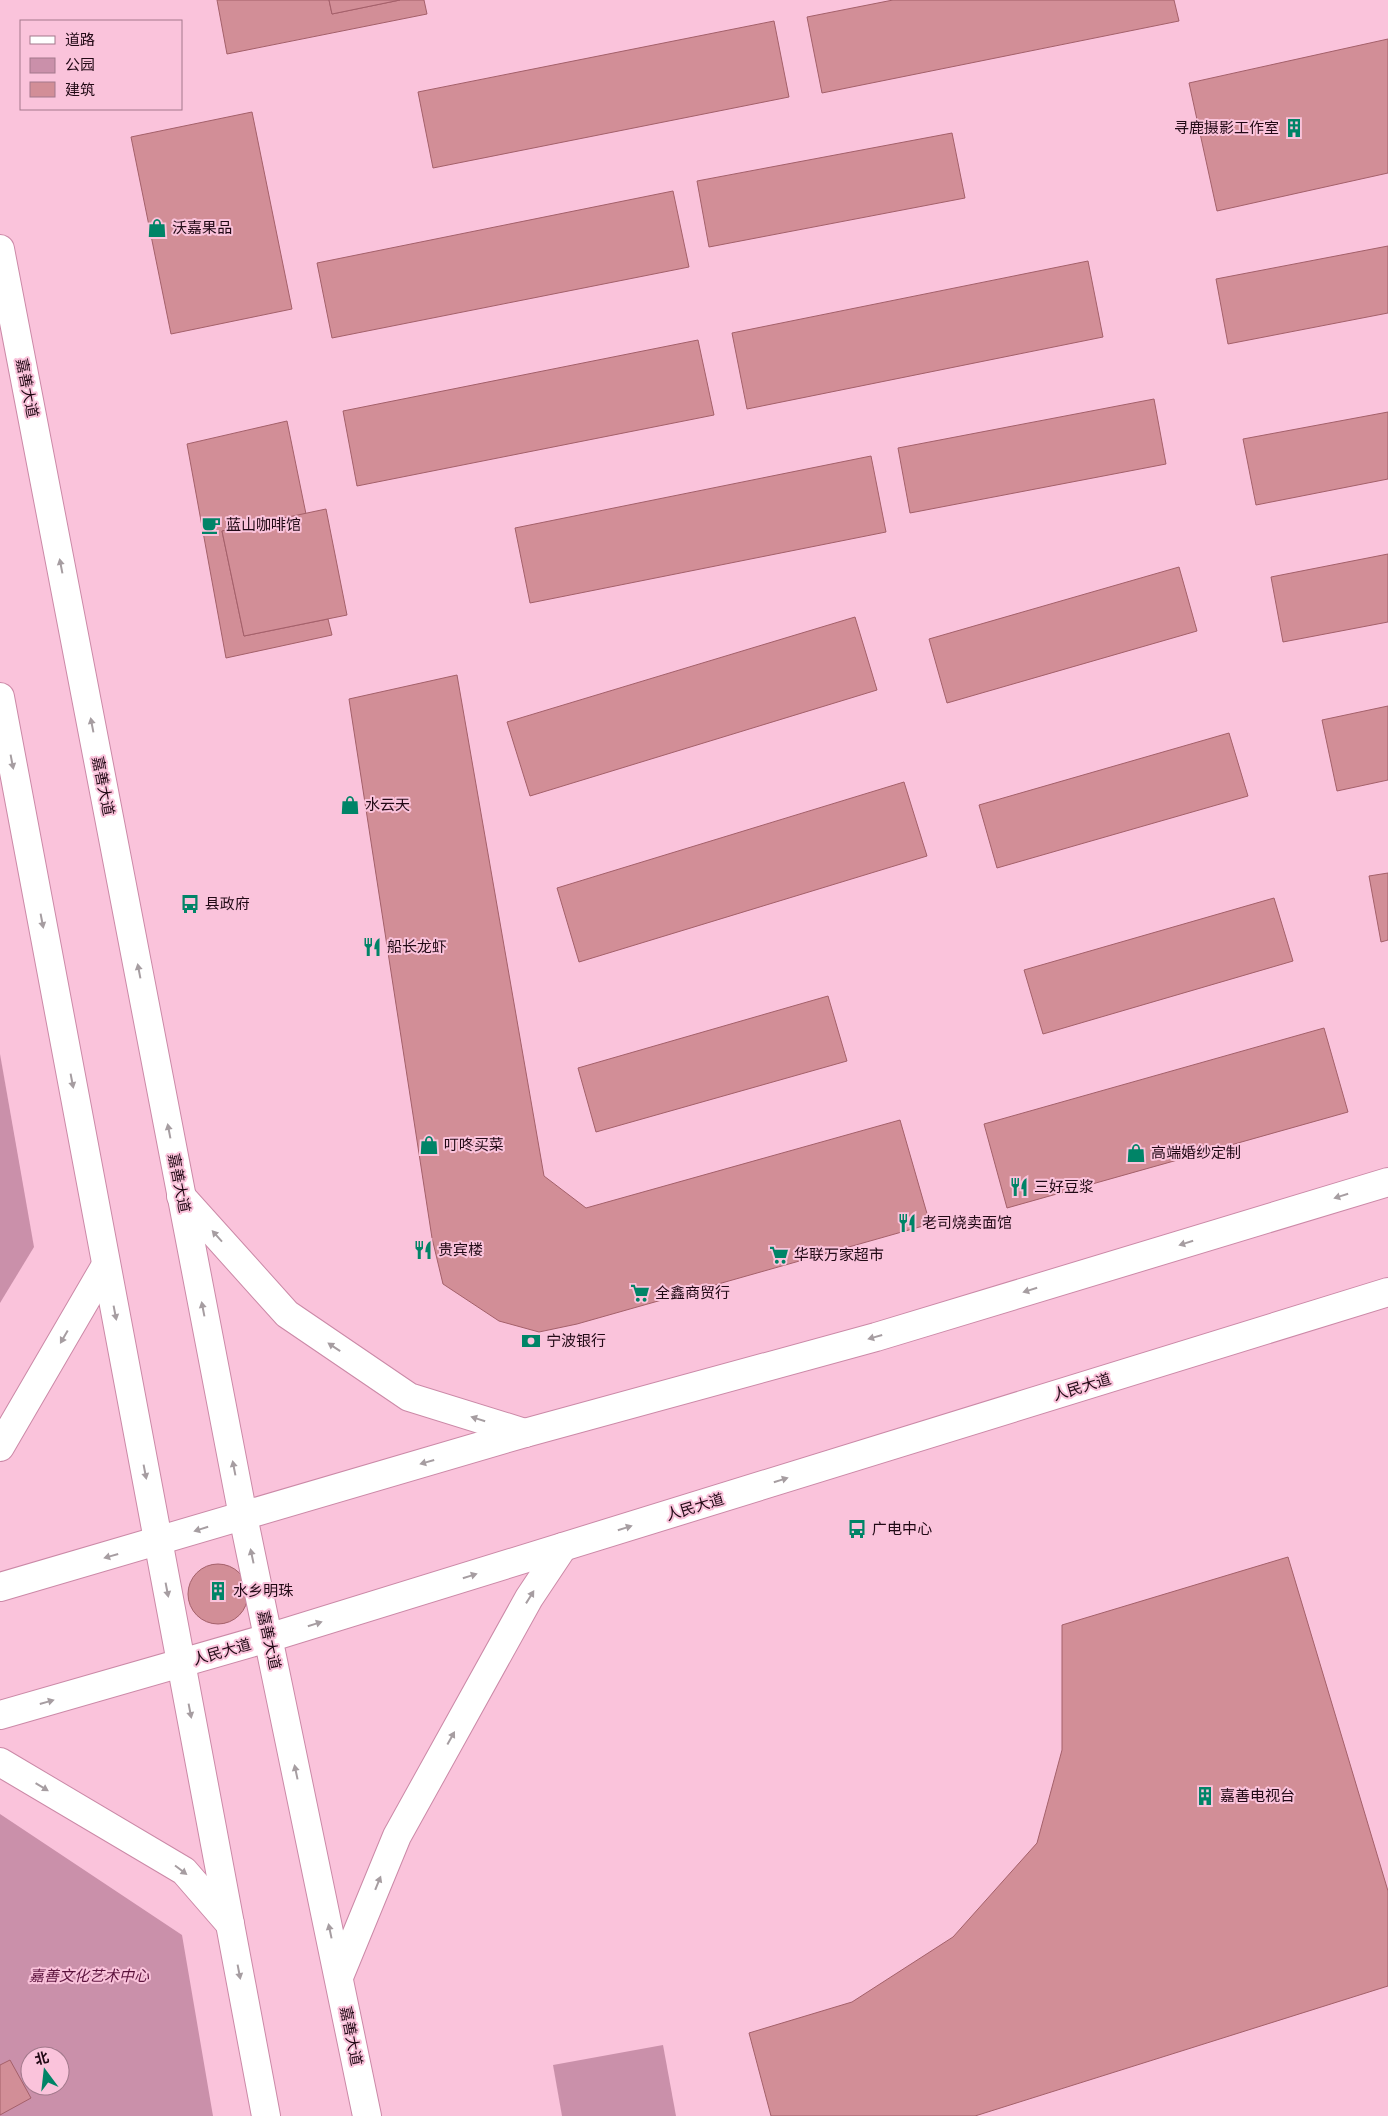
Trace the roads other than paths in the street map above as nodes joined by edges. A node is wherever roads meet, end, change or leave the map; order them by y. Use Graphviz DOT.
graph roads {
  1 [pos="0,249"];
  2 [pos="0,697"];
  3 [pos="1388,1182"];
  4 [pos="182,1196"];
  5 [pos="106,1265"];
  6 [pos="1388,1292"];
  7 [pos="525,1433"];
  8 [pos="0,1447"];
  9 [pos="243,1516"];
  10 [pos="158,1542"];
  11 [pos="563,1547"];
  12 [pos="0,1587"];
  13 [pos="268,1638"];
  14 [pos="181,1663"];
  15 [pos="0,1715"];
  16 [pos="0,1762"];
  17 [pos="230,1924"];
  18 [pos="339,1977"];
  19 [pos="266,2116"];
  20 [pos="367,2116"];
  4 -- 1 [label="main road, 嘉善大道, one-way"];
  2 -- 5 [label="main road, one-way"];
  3 -- 7 [label="main road, one-way"];
  7 -- 4 [label="main road, one-way"];
  9 -- 4 [label="main road, 嘉善大道, one-way"];
  5 -- 8 [label="main road, one-way"];
  5 -- 10 [label="main road, one-way"];
  11 -- 6 [label="main road, 人民大道, one-way"];
  7 -- 9 [label="main road, one-way"];
  9 -- 10 [label="main road, one-way"];
  13 -- 9 [label="main road, 嘉善大道, one-way"];
  10 -- 12 [label="main road, one-way"];
  10 -- 14 [label="main road, one-way"];
  13 -- 11 [label="main road, 人民大道, one-way"];
  18 -- 11 [label="main road, one-way"];
  13 -- 14 [label="main road, 人民大道"];
  18 -- 13 [label="main road, 嘉善大道, one-way"];
  15 -- 14 [label="main road, 人民大道, one-way"];
  14 -- 17 [label="main road, one-way"];
  16 -- 17 [label="main road, one-way"];
  17 -- 19 [label="main road, one-way"];
  18 -- 20 [label="main road, 嘉善大道"];
}
